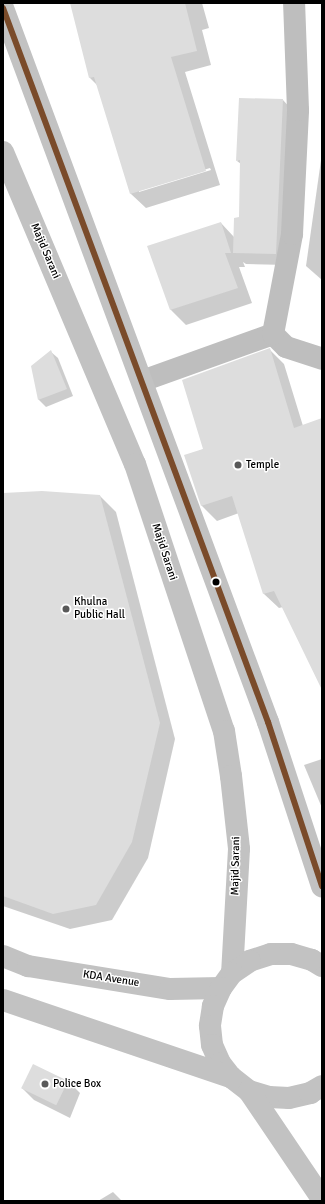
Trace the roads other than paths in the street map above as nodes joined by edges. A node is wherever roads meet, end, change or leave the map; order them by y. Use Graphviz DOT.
graph roads {
  1 [pos="294,3"];
  2 [pos="3,8"];
  3 [pos="3,152"];
  4 [pos="273,334"];
  5 [pos="322,359"];
  6 [pos="142,381"];
  7 [pos="322,886"];
  8 [pos="3,956"];
  9 [pos="322,966"];
  10 [pos="226,980"];
  11 [pos="3,1000"];
  12 [pos="231,1078"];
  13 [pos="322,1086"];
  14 [pos="249,1091"];
  15 [pos="322,1199"];
  1 -- 4 [label="street"];
  2 -- 6 [label="main road"];
  3 -- 10 [label="main road, Majid Sarani"];
  4 -- 5 [label="street"];
  4 -- 6 [label="street"];
  6 -- 7 [label="main road"];
  8 -- 10 [label="main road, KDA Avenue"];
  9 -- 10 [label="main road"];
  10 -- 12 [label="main road"];
  11 -- 12 [label="main road"];
  12 -- 14 [label="main road"];
  13 -- 14 [label="main road"];
  14 -- 15 [label="main road"];
}
